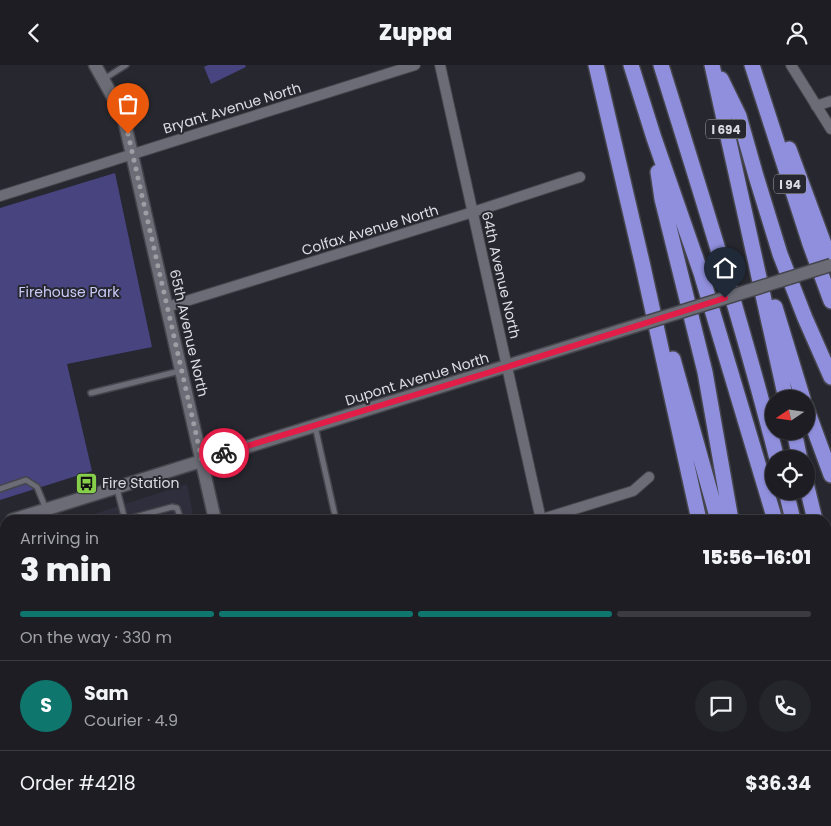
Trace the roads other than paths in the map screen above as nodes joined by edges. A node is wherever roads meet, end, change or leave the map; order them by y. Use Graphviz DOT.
graph roads {
  1 [pos="95,65"];
  2 [pos="126,65"];
  3 [pos="415,65"];
  4 [pos="440,65"];
  5 [pos="596,65"];
  6 [pos="631,65"];
  7 [pos="661,65"];
  8 [pos="713,65"];
  9 [pos="752,65"];
  10 [pos="790,65"];
  11 [pos="104,79"];
  12 [pos="831,101"];
  13 [pos="816,106"];
  14 [pos="770,125"];
  15 [pos="831,129"];
  16 [pos="654,138"];
  17 [pos="615,147"];
  18 [pos="132,153"];
  19 [pos="580,177"];
  20 [pos="740,193"];
  21 [pos="0,195"];
  22 [pos="473,212"];
  23 [pos="831,264"];
  24 [pos="831,301"];
  25 [pos="167,307"];
  26 [pos="507,367"];
  27 [pos="182,371"];
  28 [pos="831,377"];
  29 [pos="784,390"];
  30 [pos="800,390"];
  31 [pos="91,393"];
  32 [pos="314,426"];
  33 [pos="815,431"];
  34 [pos="775,450"];
  35 [pos="202,460"];
  36 [pos="831,475"];
  37 [pos="649,477"];
  38 [pos="117,487"];
  39 [pos="0,489"];
  40 [pos="788,500"];
  41 [pos="810,500"];
  42 [pos="46,509"];
  43 [pos="27,515"];
  44 [pos="124,515"];
  45 [pos="143,515"];
  46 [pos="179,515"];
  47 [pos="214,515"];
  48 [pos="335,515"];
  49 [pos="539,515"];
  50 [pos="556,515"];
  51 [pos="698,515"];
  52 [pos="717,515"];
  53 [pos="730,515"];
  54 [pos="774,515"];
  55 [pos="792,515"];
  56 [pos="814,515"];
  1 -- 11 [label="street, 65th Avenue North"];
  2 -- 11 [label="lane"];
  3 -- 18 [label="street, Bryant Avenue North"];
  4 -- 22 [label="street, 64th Avenue North"];
  5 -- 17 [label="highway"];
  6 -- 16 [label="highway"];
  7 -- 34 [label="highway"];
  8 -- 20 [label="highway, I 694"];
  8 -- 28 [label="highway"];
  9 -- 14 [label="highway, I 94"];
  10 -- 13 [label="street"];
  11 -- 18 [label="street, 65th Avenue North"];
  12 -- 13 [label="street"];
  13 -- 15 [label="street"];
  14 -- 23 [label="highway"];
  14 -- 24 [label="highway, I 94"];
  16 -- 53 [label="highway"];
  16 -- 54 [label="highway"];
  17 -- 51 [label="highway"];
  17 -- 52 [label="highway"];
  18 -- 21 [label="street, Bryant Avenue North"];
  18 -- 25 [label="street, 65th Avenue North"];
  19 -- 22 [label="street, Colfax Avenue North"];
  20 -- 29 [label="highway, I 694"];
  20 -- 30 [label="highway"];
  22 -- 25 [label="street, Colfax Avenue North"];
  22 -- 26 [label="street, 64th Avenue North"];
  23 -- 26 [label="street, Dupont Avenue North, bridge"];
  25 -- 27 [label="street, 65th Avenue North"];
  26 -- 32 [label="street, Dupont Avenue North"];
  26 -- 49 [label="street, 64th Avenue North"];
  27 -- 31 [label="lane"];
  27 -- 35 [label="street, 65th Avenue North"];
  32 -- 35 [label="street, Dupont Avenue North"];
  32 -- 48 [label="lane"];
  33 -- 36 [label="highway"];
  35 -- 38 [label="street, Dupont Avenue North"];
  35 -- 47 [label="street, 65th Avenue North"];
  37 -- 50 [label="street"];
  38 -- 42 [label="street, Dupont Avenue North"];
  38 -- 44 [label="lane"];
  39 -- 42 [label="lane"];
  40 -- 55 [label="highway"];
  41 -- 56 [label="highway"];
  42 -- 43 [label="street, Dupont Avenue North"];
  45 -- 46 [label="lane"];
}
